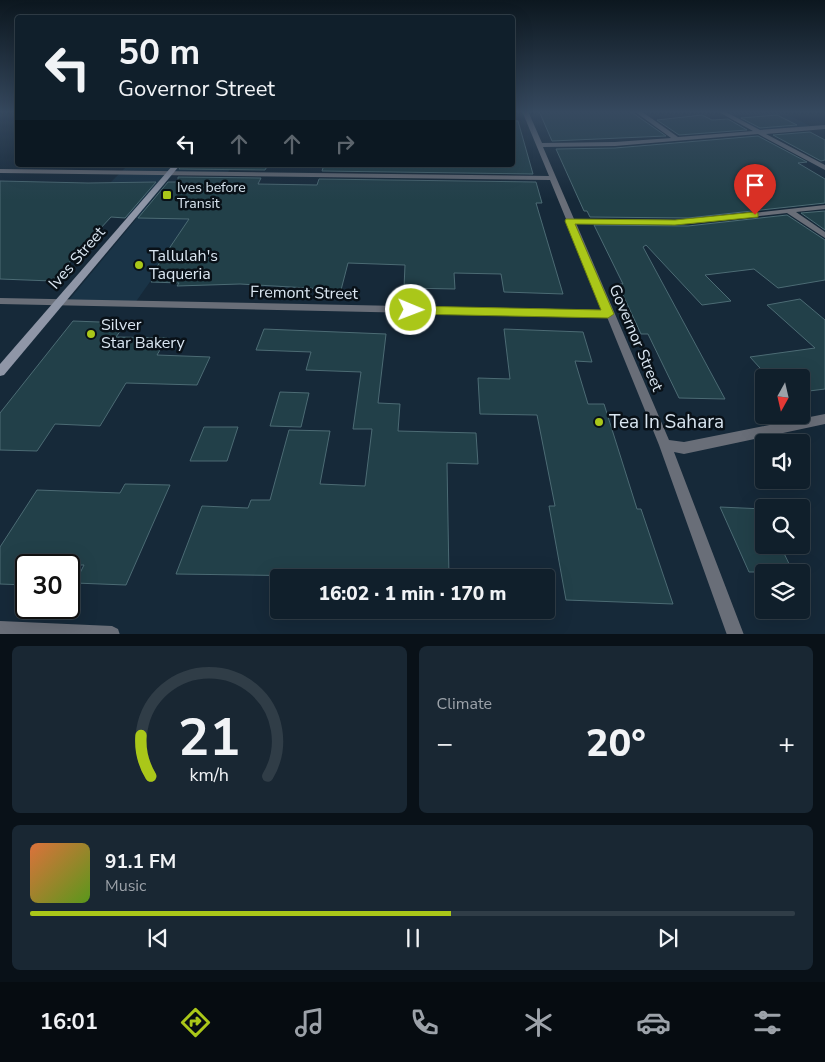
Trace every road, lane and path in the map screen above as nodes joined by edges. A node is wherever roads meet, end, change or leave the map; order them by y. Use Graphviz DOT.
graph roads {
  1 [pos="538,141"];
  2 [pos="657,141"];
  3 [pos="775,141"];
  4 [pos="539,144"];
  5 [pos="175,167"];
  6 [pos="825,168"];
  7 [pos="0,171"];
  8 [pos="170,173"];
  9 [pos="554,178"];
  10 [pos="825,207"];
  11 [pos="789,211"];
  12 [pos="569,221"];
  13 [pos="825,236"];
  14 [pos="0,301"];
  15 [pos="58,303"];
  16 [pos="608,314"];
  17 [pos="0,372"];
  18 [pos="825,420"];
  19 [pos="664,445"];
  20 [pos="0,629"];
  21 [pos="112,634"];
  22 [pos="736,634"];
  1 -- 4 [label="street, Governor Street"];
  2 -- 4 [label="street"];
  3 -- 6 [label="street"];
  4 -- 9 [label="street, Governor Street"];
  5 -- 8 [label="street, Ives Street"];
  7 -- 8 [label="street"];
  8 -- 9 [label="street"];
  8 -- 15 [label="street, Ives Street"];
  9 -- 12 [label="street, Governor Street"];
  10 -- 11 [label="street"];
  11 -- 12 [label="street"];
  11 -- 13 [label="street"];
  12 -- 16 [label="street, Governor Street"];
  14 -- 15 [label="street, Fremont Street"];
  15 -- 16 [label="street, Fremont Street"];
  15 -- 17 [label="street, Ives Street"];
  16 -- 19 [label="street, Governor Street"];
  18 -- 19 [label="street"];
  19 -- 22 [label="street, Governor Street"];
  20 -- 21 [label="street"];
}
